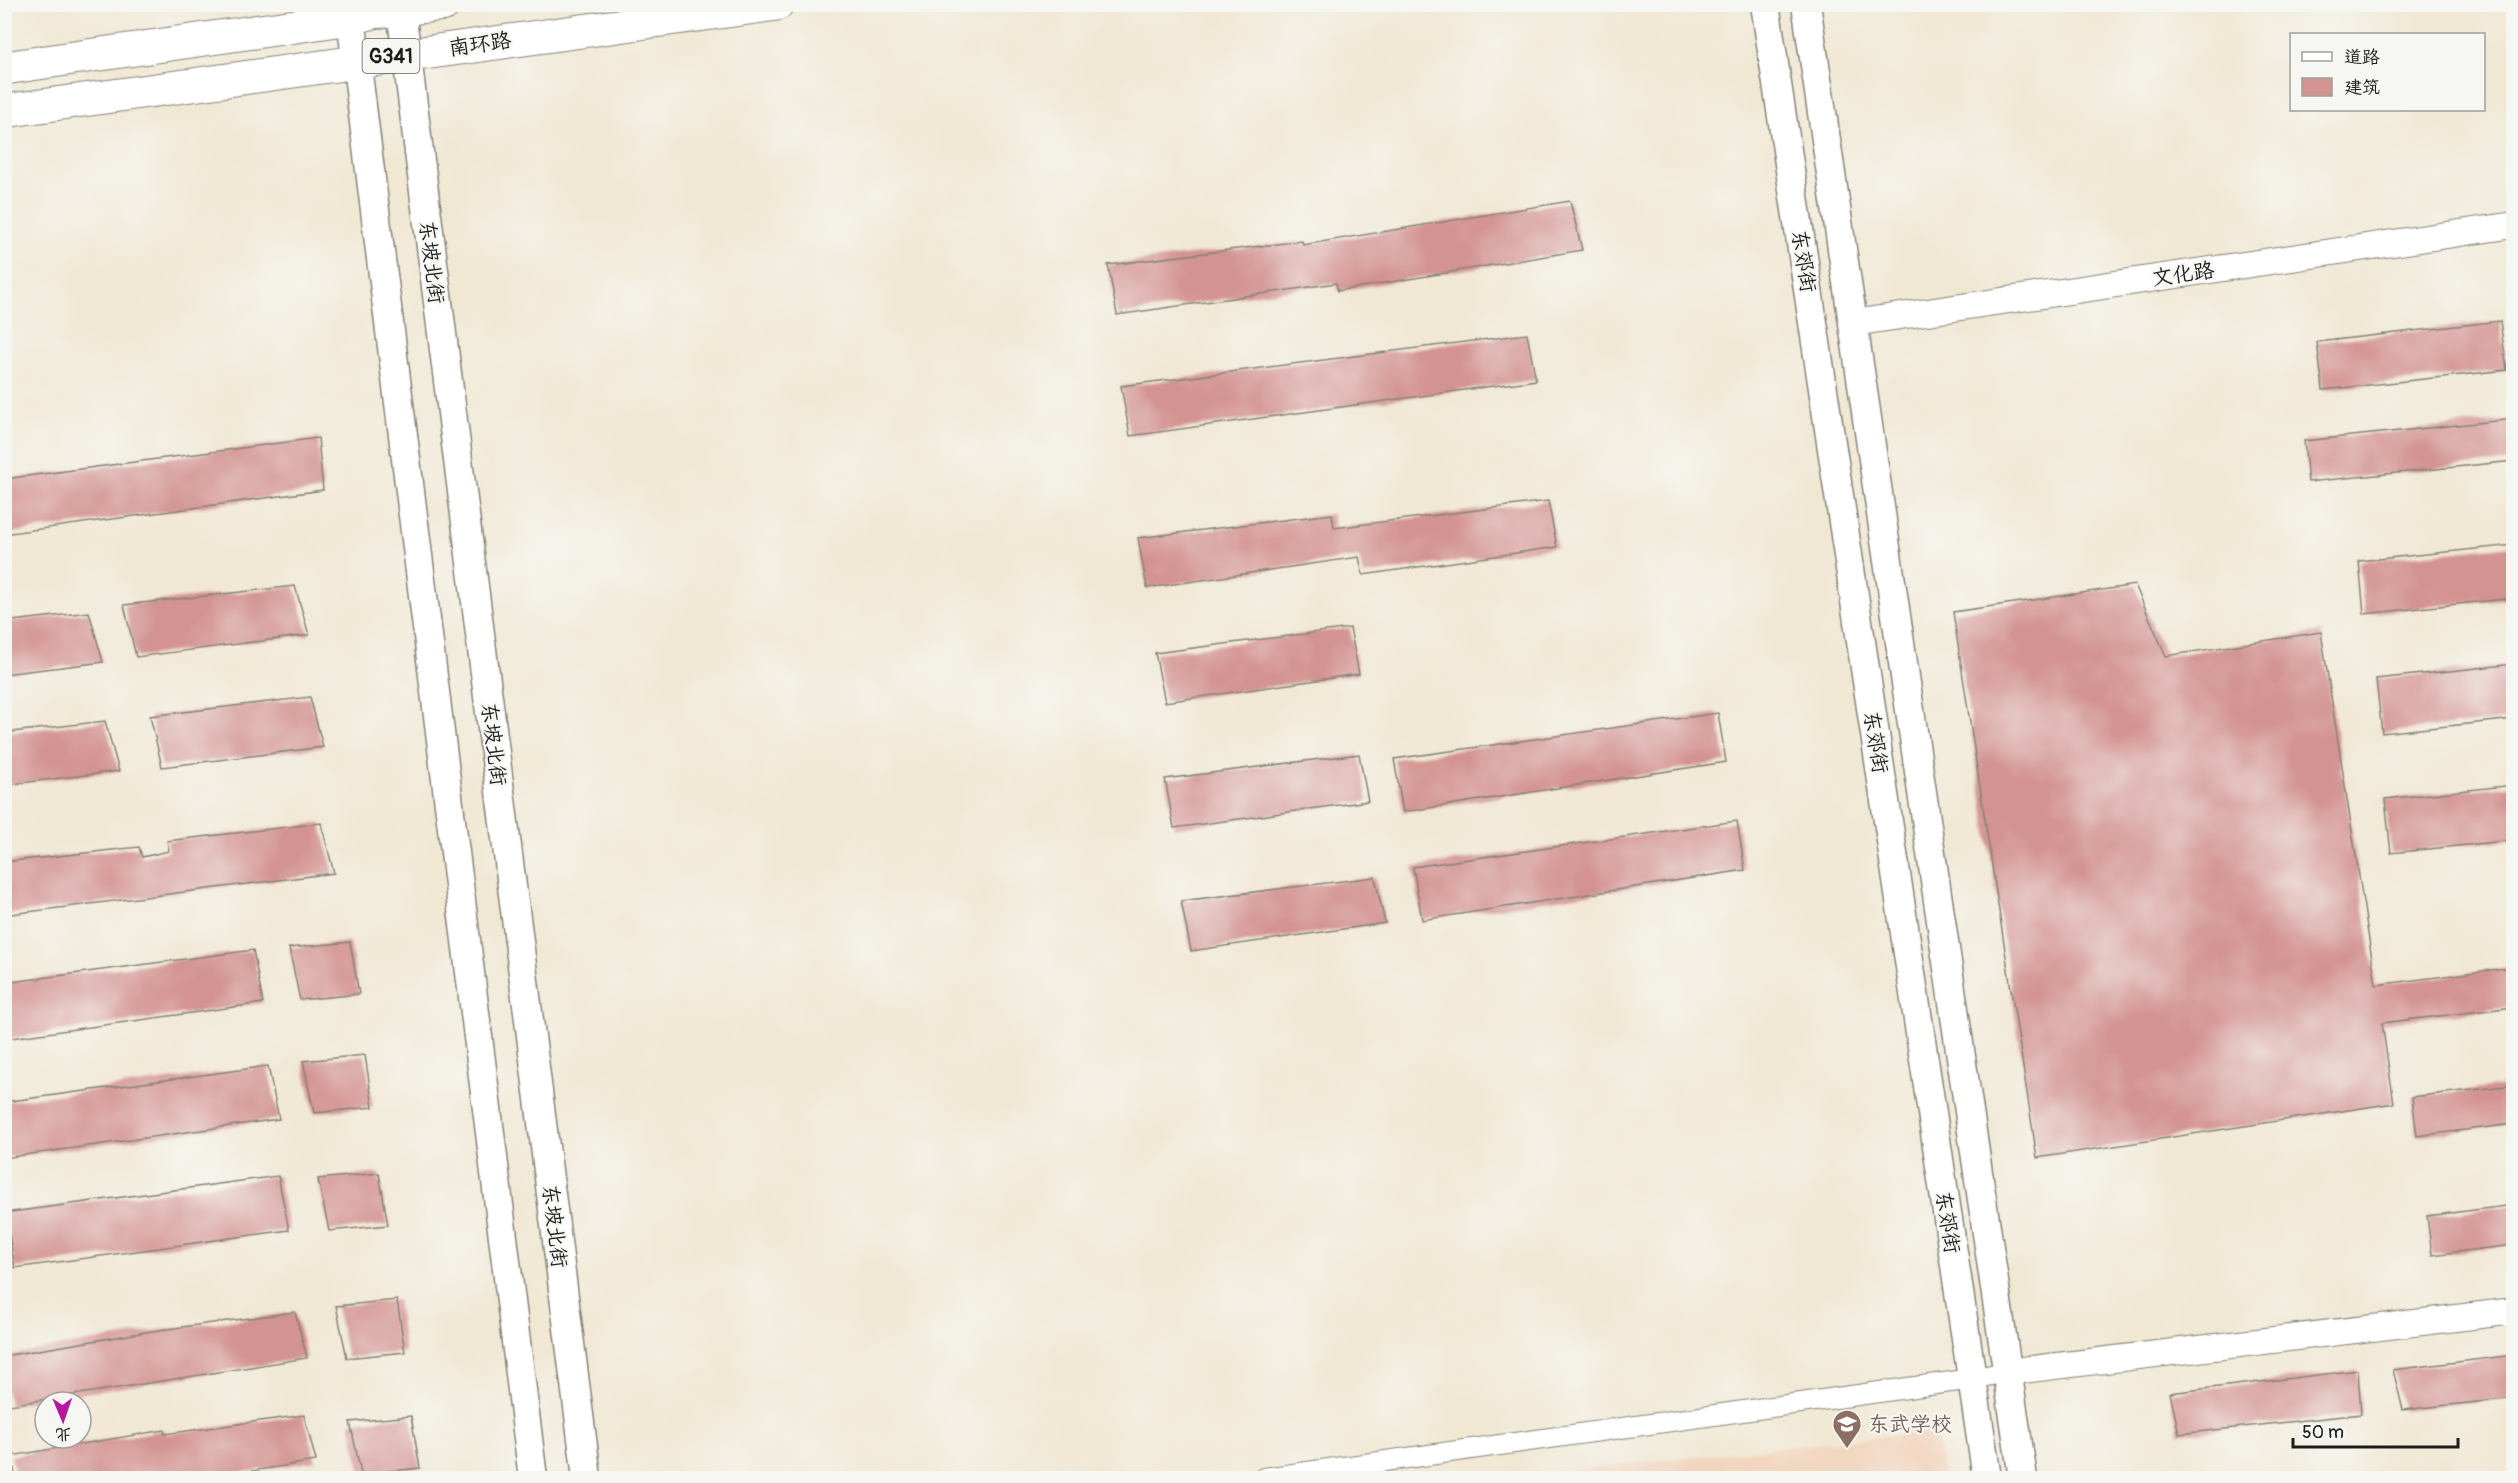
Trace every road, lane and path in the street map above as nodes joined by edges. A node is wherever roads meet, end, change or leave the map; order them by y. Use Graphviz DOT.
graph roads {
  1 [pos="444,4"];
  2 [pos="777,4"];
  3 [pos="1765,4"];
  4 [pos="1806,4"];
  5 [pos="374,11"];
  6 [pos="406,54"];
  7 [pos="355,63"];
  8 [pos="4,68"];
  9 [pos="4,111"];
  10 [pos="2514,225"];
  11 [pos="1853,323"];
  12 [pos="2514,1311"];
  13 [pos="2006,1372"];
  14 [pos="1972,1379"];
  15 [pos="533,1479"];
  16 [pos="587,1479"];
  17 [pos="1264,1479"];
  18 [pos="1987,1479"];
  19 [pos="2023,1479"];
  1 -- 5 [label="highway, G341"];
  2 -- 6 [label="highway, 南环路 / G341"];
  3 -- 14 [label="main road, 东郊街"];
  4 -- 11 [label="main road, 东郊街"];
  5 -- 6 [label="main road, 东坡北街"];
  5 -- 7 [label="main road"];
  5 -- 8 [label="highway, G341"];
  6 -- 7 [label="highway, 南环路 / G341"];
  6 -- 16 [label="main road, 东坡北街"];
  7 -- 9 [label="highway, 南环路 / G341"];
  7 -- 15 [label="main road"];
  10 -- 11 [label="street, 文化路"];
  11 -- 13 [label="main road, 东郊街"];
  12 -- 13 [label="street"];
  13 -- 14 [label="street"];
  13 -- 19 [label="main road, 东郊街"];
  14 -- 17 [label="street"];
  14 -- 18 [label="main road, 东郊街"];
}
